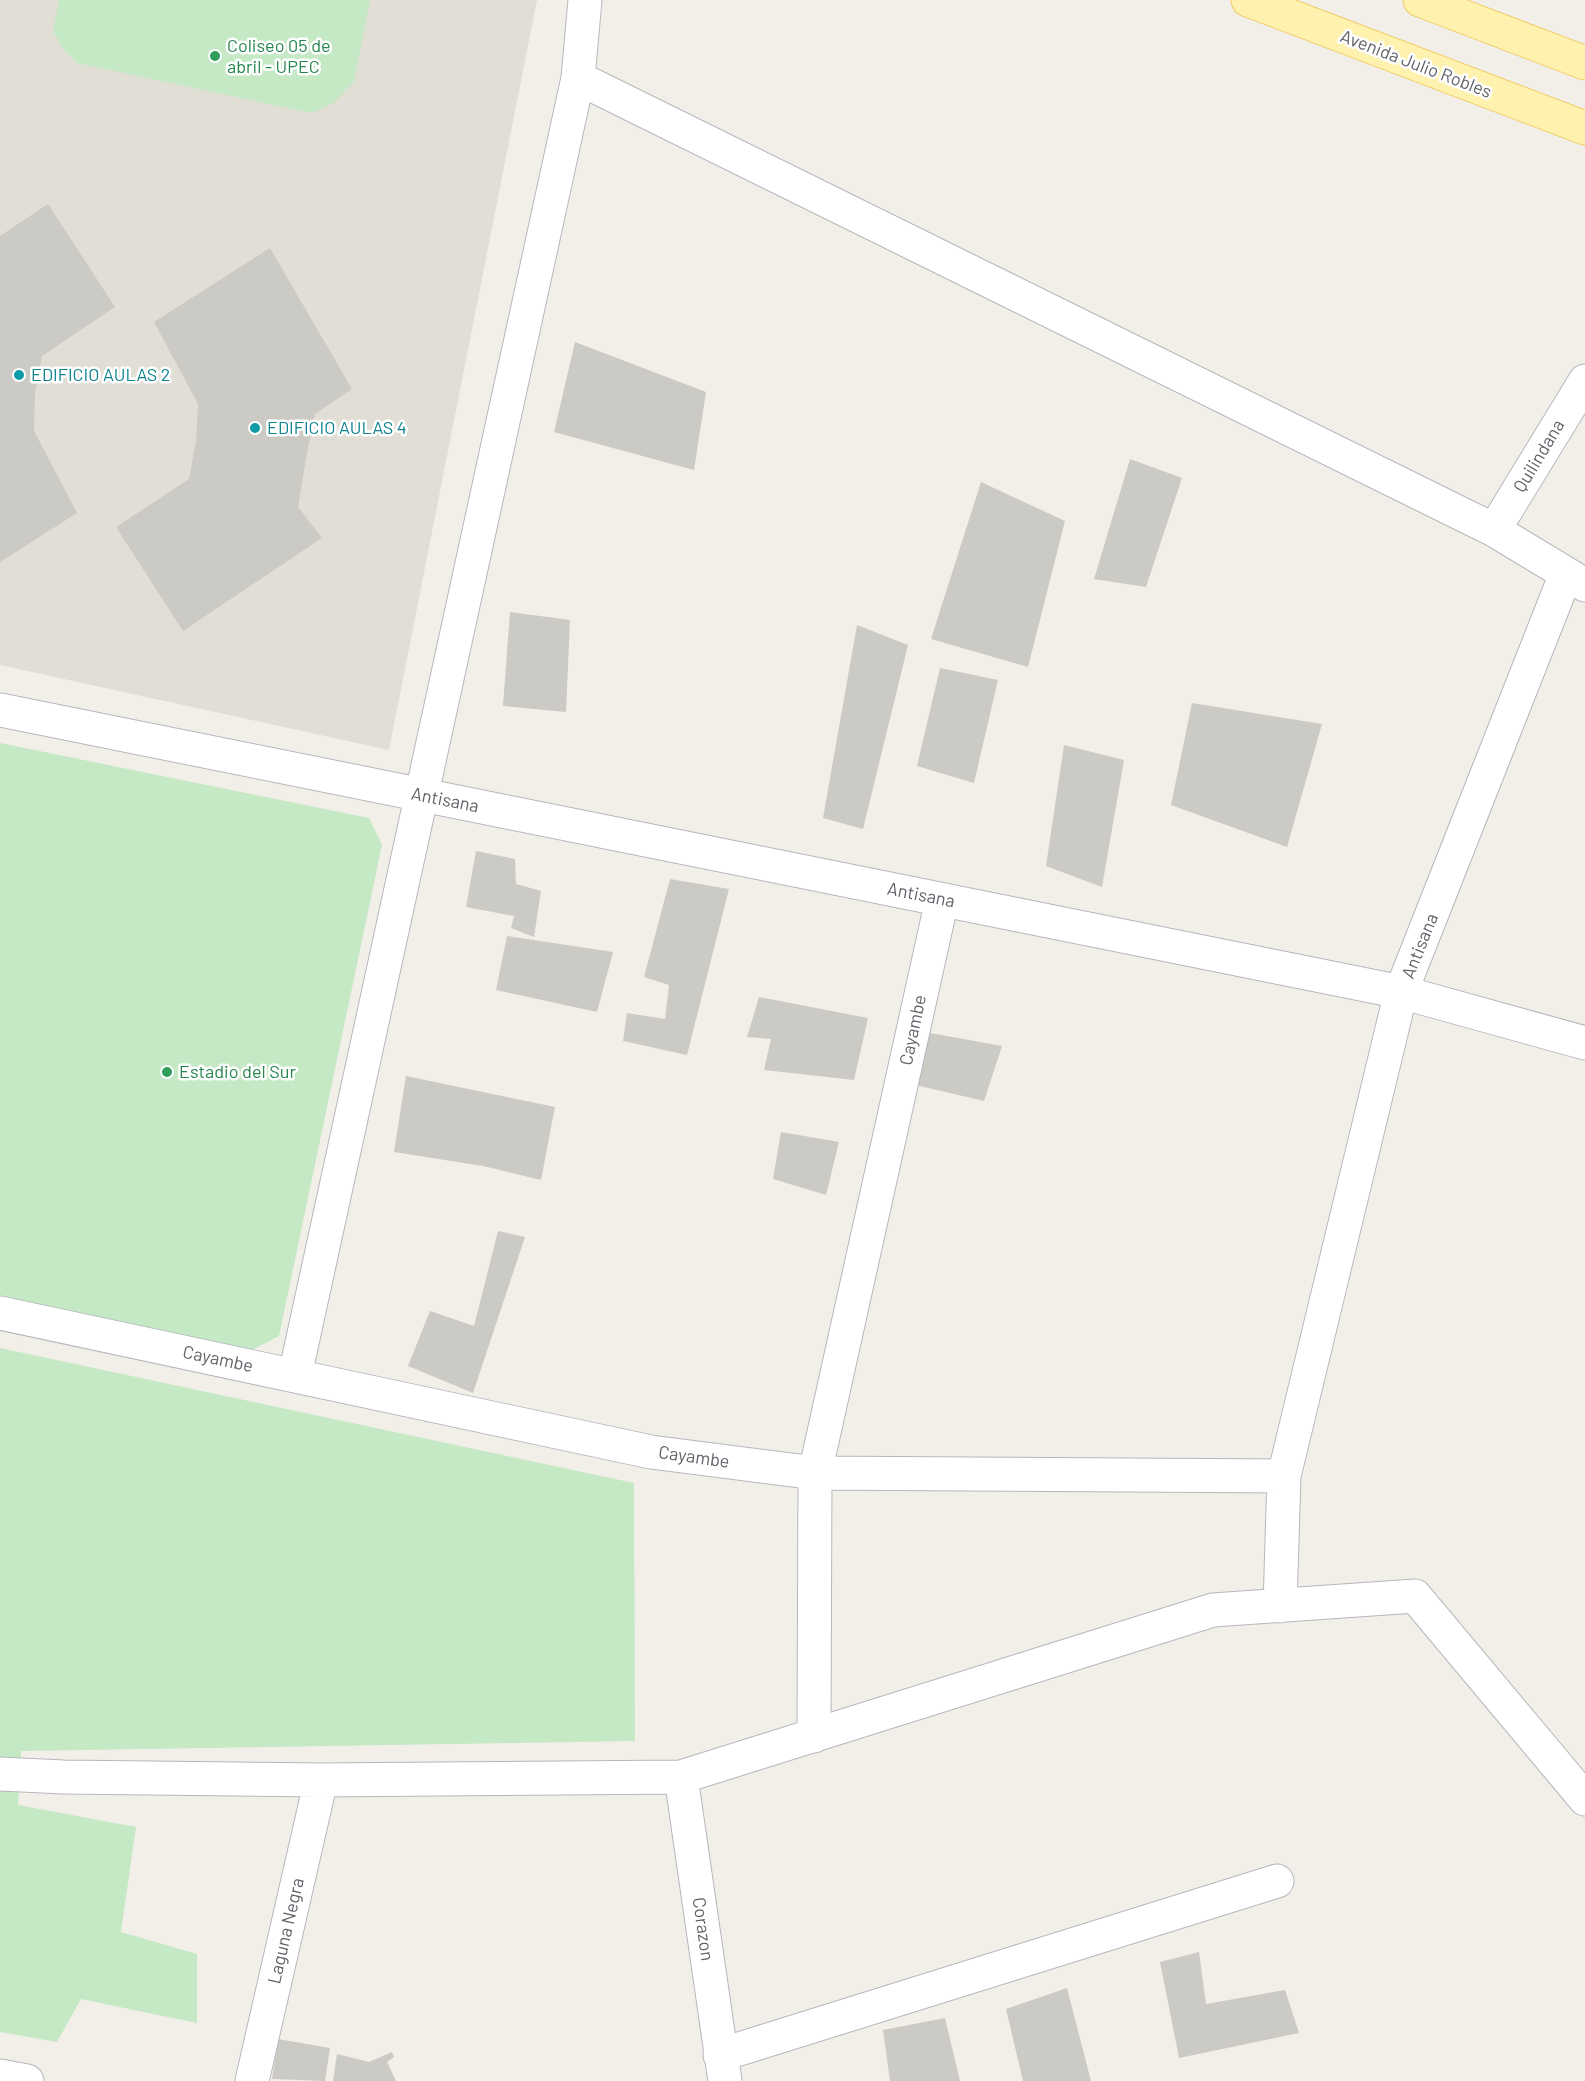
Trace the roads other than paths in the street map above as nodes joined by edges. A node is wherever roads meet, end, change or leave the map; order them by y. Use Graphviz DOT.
graph roads {
  1 [pos="585,0"];
  2 [pos="1248,0"];
  3 [pos="1420,0"];
  4 [pos="1585,63"];
  5 [pos="578,78"];
  6 [pos="1585,128"];
  7 [pos="1585,381"];
  8 [pos="1494,530"];
  9 [pos="1576,580"];
  10 [pos="0,710"];
  11 [pos="421,795"];
  12 [pos="942,900"];
  13 [pos="1401,992"];
  14 [pos="1585,1043"];
  15 [pos="0,1312"];
  16 [pos="295,1375"];
  17 [pos="815,1473"];
  18 [pos="1284,1476"];
  19 [pos="1280,1606"];
  20 [pos="813,1736"];
  21 [pos="0,1774"];
  22 [pos="681,1777"];
  23 [pos="321,1780"];
  24 [pos="1585,1799"];
  25 [pos="1277,1881"];
  26 [pos="722,2068"];
  27 [pos="0,2076"];
  28 [pos="27,2081"];
  29 [pos="252,2081"];
  1 -- 5 [label="street"];
  2 -- 6 [label="main road, Avenida Julio Robles"];
  3 -- 4 [label="main road"];
  5 -- 8 [label="street"];
  5 -- 11 [label="street"];
  7 -- 8 [label="street, Quilindana"];
  8 -- 9 [label="street"];
  9 -- 13 [label="street, Antisana"];
  10 -- 11 [label="street, Antisana"];
  11 -- 12 [label="street, Antisana"];
  11 -- 16 [label="street"];
  12 -- 13 [label="street, Antisana"];
  12 -- 17 [label="street, Cayambe"];
  13 -- 14 [label="street"];
  13 -- 18 [label="street"];
  15 -- 16 [label="street, Cayambe"];
  16 -- 17 [label="street, Cayambe"];
  17 -- 18 [label="street"];
  17 -- 20 [label="street"];
  18 -- 19 [label="street"];
  19 -- 20 [label="street"];
  19 -- 24 [label="street"];
  20 -- 22 [label="street"];
  21 -- 23 [label="street"];
  22 -- 23 [label="street"];
  22 -- 26 [label="street, Corazon"];
  23 -- 29 [label="street, Laguna Negra"];
  25 -- 26 [label="street"];
  27 -- 28 [label="street"];
}
